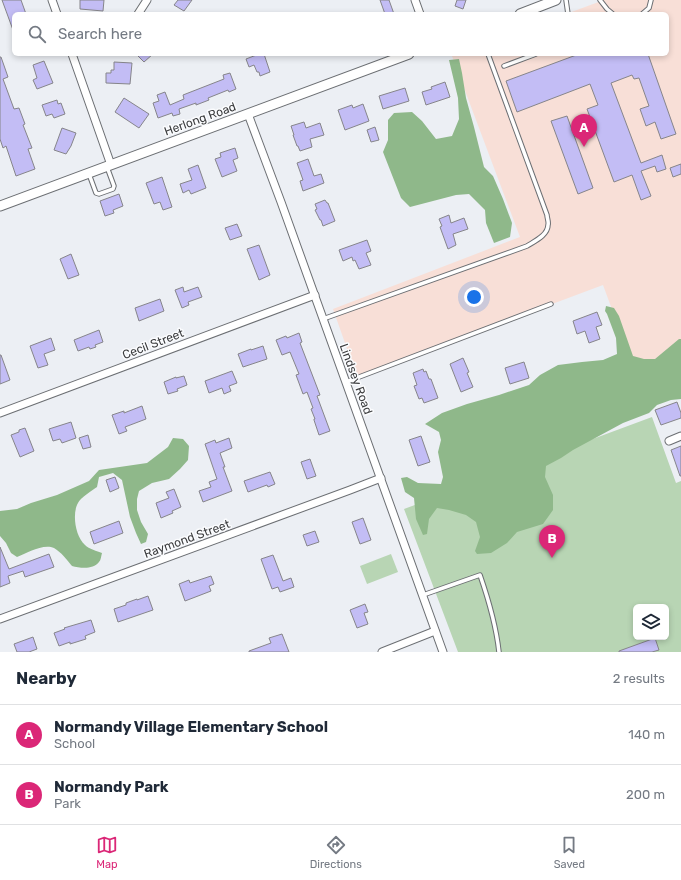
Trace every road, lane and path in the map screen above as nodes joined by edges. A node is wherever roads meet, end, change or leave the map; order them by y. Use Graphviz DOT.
graph roads {
  1 [pos="52,0"];
  2 [pos="147,0"];
  3 [pos="415,0"];
  4 [pos="556,0"];
  5 [pos="566,0"];
  6 [pos="600,0"];
  7 [pos="651,0"];
  8 [pos="56,12"];
  9 [pos="139,12"];
  10 [pos="419,12"];
  11 [pos="525,12"];
  12 [pos="568,12"];
  13 [pos="611,12"];
  14 [pos="644,12"];
  15 [pos="73,56"];
  16 [pos="404,56"];
  17 [pos="489,56"];
  18 [pos="531,56"];
  19 [pos="504,66"];
  20 [pos="248,114"];
  21 [pos="109,166"];
  22 [pos="89,173"];
  23 [pos="0,206"];
  24 [pos="315,295"];
  25 [pos="552,304"];
  26 [pos="323,319"];
  27 [pos="346,382"];
  28 [pos="0,413"];
  29 [pos="681,436"];
  30 [pos="669,441"];
  31 [pos="380,478"];
  32 [pos="422,595"];
  33 [pos="0,618"];
  34 [pos="435,631"];
  35 [pos="382,652"];
  36 [pos="443,652"];
  37 [pos="499,652"];
  1 -- 8 [label="street"];
  2 -- 9 [label="street"];
  3 -- 10 [label="street"];
  4 -- 11 [label="street"];
  5 -- 12 [label="lane"];
  6 -- 13 [label="lane"];
  7 -- 14 [label="lane"];
  15 -- 21 [label="street"];
  16 -- 20 [label="street, Herlong Road"];
  17 -- 26 [label="lane"];
  18 -- 19 [label="lane"];
  20 -- 21 [label="street, Herlong Road"];
  20 -- 24 [label="street, Lindsey Road"];
  21 -- 22 [label="street, Herlong Road"];
  21 -- 22 [label="lane"];
  22 -- 23 [label="street, Herlong Road"];
  24 -- 26 [label="street, Lindsey Road"];
  24 -- 28 [label="street, Cecil Street"];
  25 -- 27 [label="lane"];
  26 -- 27 [label="street, Lindsey Road"];
  27 -- 31 [label="street, Lindsey Road"];
  29 -- 30 [label="street"];
  31 -- 32 [label="street, Lindsey Road"];
  31 -- 33 [label="street, Raymond Street"];
  32 -- 34 [label="street, Lindsey Road"];
  32 -- 37 [label="lane"];
  34 -- 35 [label="street"];
  34 -- 36 [label="street, Lindsey Road"];
}
